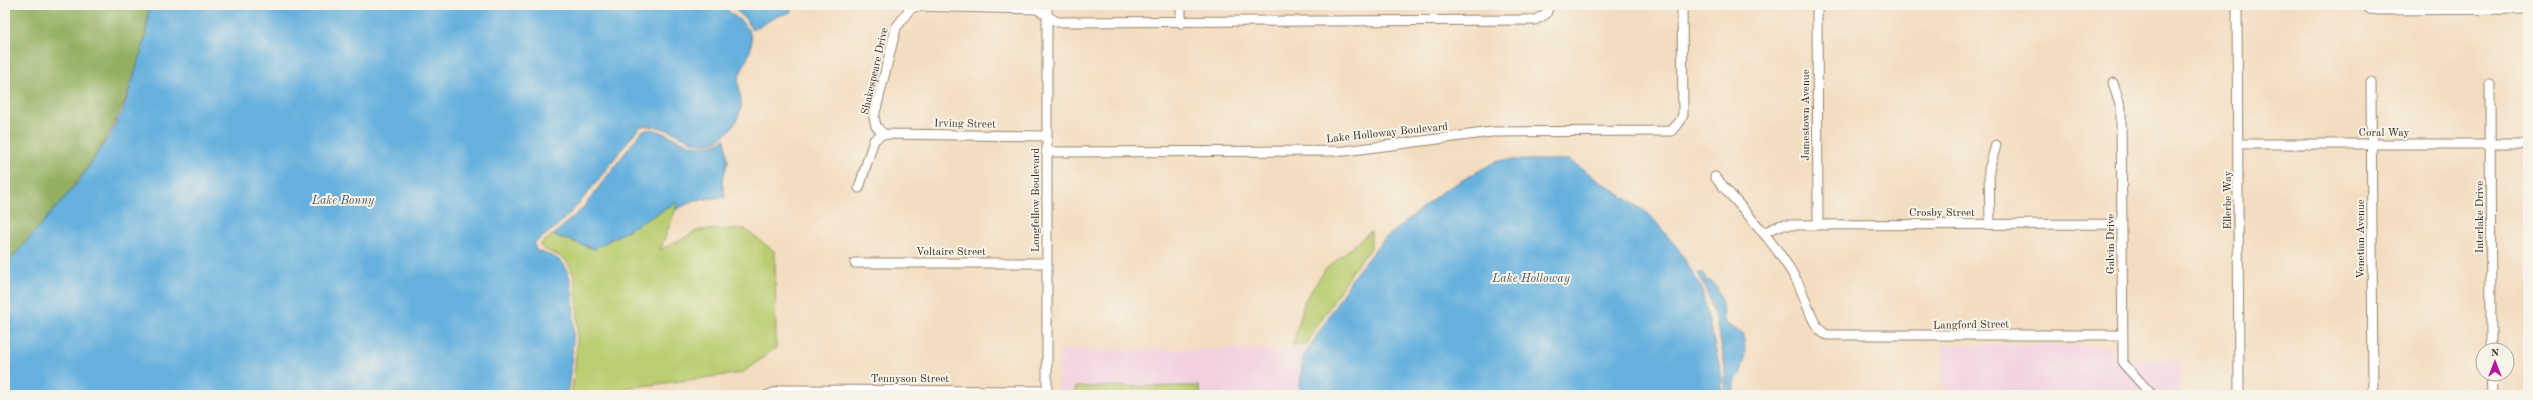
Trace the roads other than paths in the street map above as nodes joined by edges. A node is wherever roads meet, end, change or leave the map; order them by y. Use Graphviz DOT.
graph roads {
  1 [pos="1047,5"];
  2 [pos="1181,5"];
  3 [pos="1549,5"];
  4 [pos="1682,5"];
  5 [pos="1817,5"];
  6 [pos="2237,5"];
  7 [pos="2365,5"];
  8 [pos="2468,7"];
  9 [pos="2528,9"];
  10 [pos="1047,15"];
  11 [pos="1181,23"];
  12 [pos="2371,82"];
  13 [pos="2113,83"];
  14 [pos="2490,84"];
  15 [pos="883,134"];
  16 [pos="1046,136"];
  17 [pos="2239,144"];
  18 [pos="2371,144"];
  19 [pos="2490,144"];
  20 [pos="2528,144"];
  21 [pos="1996,145"];
  22 [pos="1046,152"];
  23 [pos="1715,177"];
  24 [pos="859,188"];
  25 [pos="1990,224"];
  26 [pos="2122,224"];
  27 [pos="1818,225"];
  28 [pos="1763,233"];
  29 [pos="855,263"];
  30 [pos="1047,263"];
  31 [pos="2122,335"];
  32 [pos="2491,342"];
  33 [pos="2491,382"];
  34 [pos="1047,393"];
  35 [pos="771,394"];
  36 [pos="2152,395"];
  37 [pos="2239,395"];
  38 [pos="2373,395"];
  39 [pos="2492,395"];
  1 -- 10 [label="street, Longfellow Boulevard"];
  2 -- 11 [label="street"];
  3 -- 11 [label="street"];
  4 -- 22 [label="street, Lake Holloway Boulevard"];
  5 -- 27 [label="street, Jamestown Avenue"];
  6 -- 17 [label="street, Ellerbe Way"];
  7 -- 8 [label="street"];
  8 -- 9 [label="street"];
  10 -- 11 [label="street"];
  10 -- 15 [label="street, Shakespeare Drive"];
  10 -- 16 [label="street, Longfellow Boulevard"];
  12 -- 18 [label="street, Venetian Avenue"];
  13 -- 26 [label="street, Galvin Drive"];
  14 -- 19 [label="street, Interlake Drive"];
  15 -- 16 [label="street, Irving Street"];
  15 -- 24 [label="street"];
  16 -- 22 [label="street, Longfellow Boulevard"];
  17 -- 18 [label="street, Coral Way"];
  17 -- 37 [label="street, Ellerbe Way"];
  18 -- 19 [label="street, Coral Way"];
  18 -- 38 [label="street, Venetian Avenue"];
  19 -- 20 [label="street, Coral Way"];
  19 -- 32 [label="street, Interlake Drive"];
  21 -- 25 [label="street"];
  22 -- 30 [label="street, Longfellow Boulevard"];
  23 -- 28 [label="street"];
  25 -- 26 [label="street, Crosby Street"];
  25 -- 27 [label="street, Crosby Street"];
  26 -- 31 [label="street, Galvin Drive"];
  27 -- 28 [label="street, Crosby Street"];
  28 -- 31 [label="street, Langford Street"];
  29 -- 30 [label="street, Voltaire Street"];
  30 -- 34 [label="street, Longfellow Boulevard"];
  31 -- 36 [label="street, Galvin Drive"];
  33 -- 39 [label="street"];
  34 -- 35 [label="street, Tennyson Street"];
}
